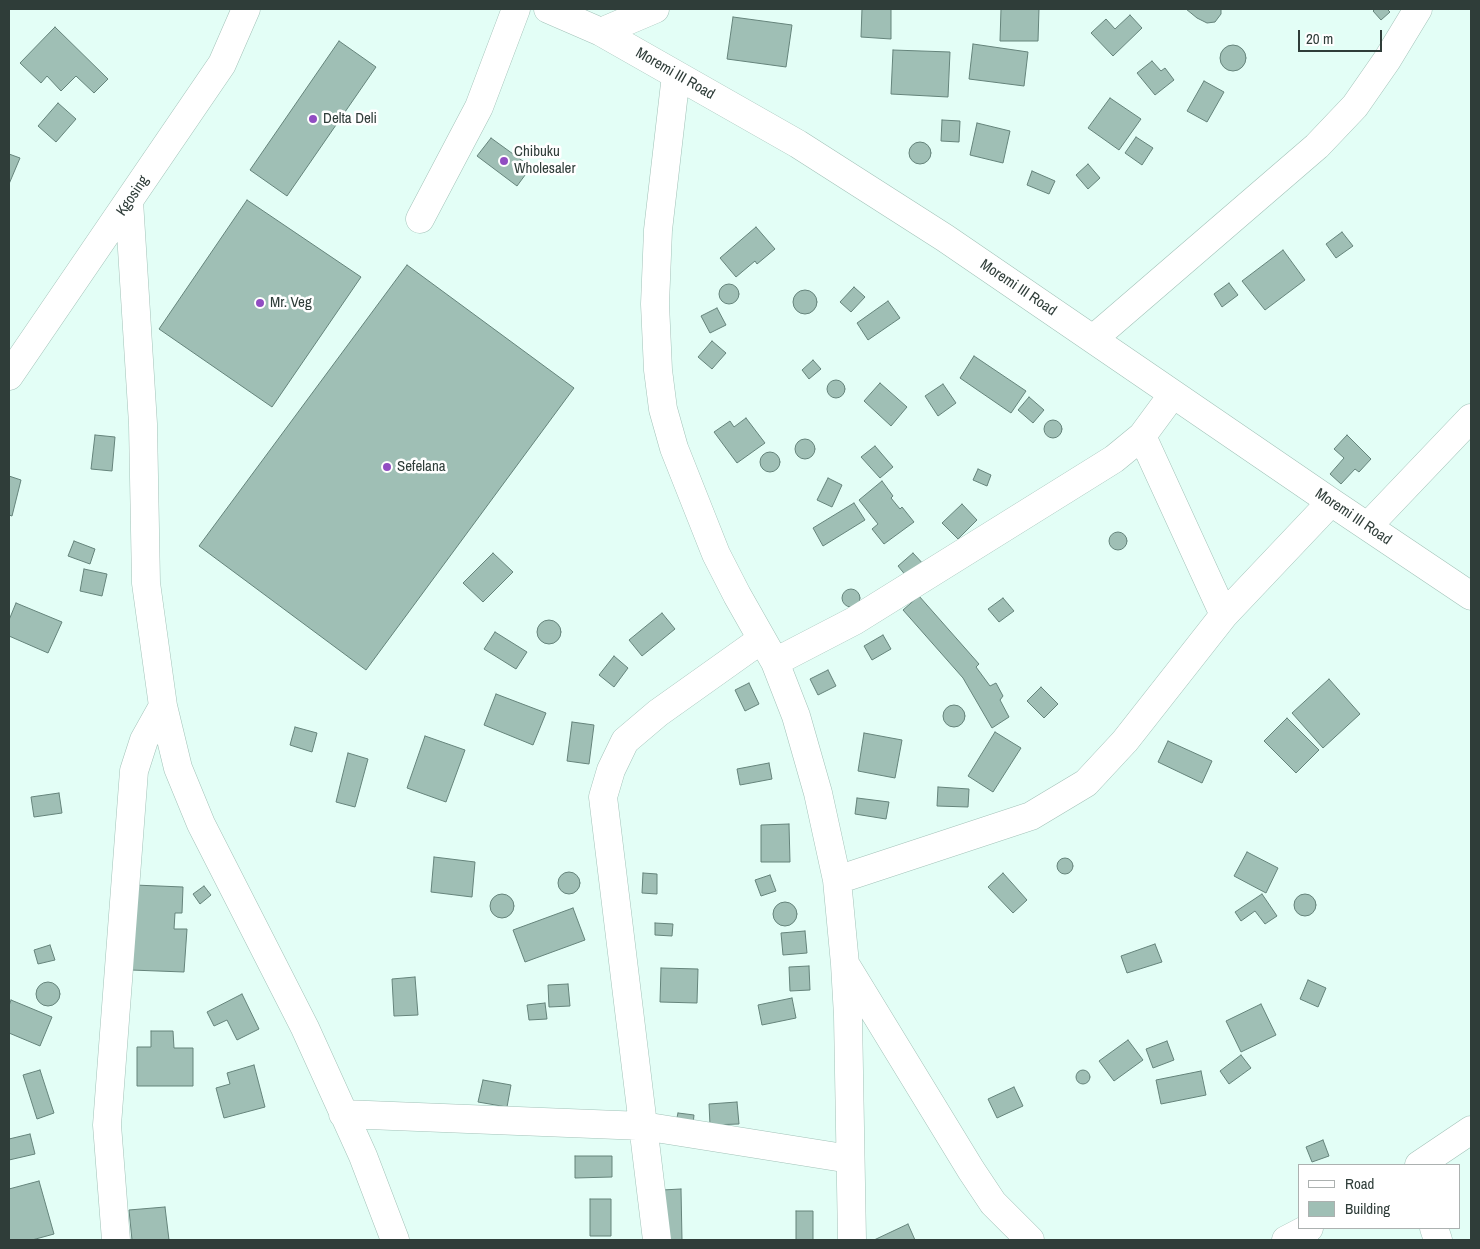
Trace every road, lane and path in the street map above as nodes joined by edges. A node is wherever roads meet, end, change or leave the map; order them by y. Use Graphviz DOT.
graph roads {
  1 [pos="246,9"];
  2 [pos="516,9"];
  3 [pos="548,9"];
  4 [pos="655,9"];
  5 [pos="1418,9"];
  6 [pos="602,32"];
  7 [pos="676,75"];
  8 [pos="129,201"];
  9 [pos="420,219"];
  10 [pos="1093,339"];
  11 [pos="9,376"];
  12 [pos="1173,394"];
  13 [pos="1471,418"];
  14 [pos="1142,436"];
  15 [pos="1331,502"];
  16 [pos="1368,526"];
  17 [pos="1471,596"];
  18 [pos="1224,614"];
  19 [pos="768,650"];
  20 [pos="162,706"];
  21 [pos="837,880"];
  22 [pos="844,964"];
  23 [pos="343,1114"];
  24 [pos="643,1126"];
  25 [pos="1471,1130"];
  26 [pos="850,1159"];
  27 [pos="1420,1164"];
  28 [pos="1307,1229"];
  29 [pos="116,1240"];
  30 [pos="395,1240"];
  31 [pos="657,1240"];
  32 [pos="852,1240"];
  33 [pos="1030,1240"];
  34 [pos="1286,1240"];
  1 -- 8 [label="street, Kgosing"];
  2 -- 9 [label="street"];
  3 -- 6 [label="street, Moremi III Road"];
  4 -- 6 [label="street"];
  5 -- 10 [label="street"];
  6 -- 7 [label="street, Moremi III Road"];
  7 -- 10 [label="street, Moremi III Road"];
  7 -- 19 [label="street"];
  8 -- 11 [label="street, Kgosing"];
  8 -- 20 [label="street"];
  10 -- 12 [label="street, Moremi III Road"];
  12 -- 14 [label="street"];
  12 -- 15 [label="street, Moremi III Road"];
  13 -- 16 [label="street"];
  14 -- 18 [label="street"];
  14 -- 19 [label="street"];
  15 -- 16 [label="street, Moremi III Road"];
  15 -- 18 [label="street"];
  16 -- 17 [label="street, Moremi III Road"];
  18 -- 21 [label="street"];
  19 -- 21 [label="street"];
  19 -- 24 [label="street"];
  20 -- 23 [label="street"];
  20 -- 29 [label="street"];
  21 -- 22 [label="street"];
  22 -- 26 [label="street"];
  22 -- 33 [label="street"];
  23 -- 24 [label="street"];
  23 -- 30 [label="street"];
  24 -- 26 [label="street"];
  24 -- 31 [label="street"];
  25 -- 27 [label="street"];
  26 -- 32 [label="street"];
  28 -- 34 [label="street"];
}
